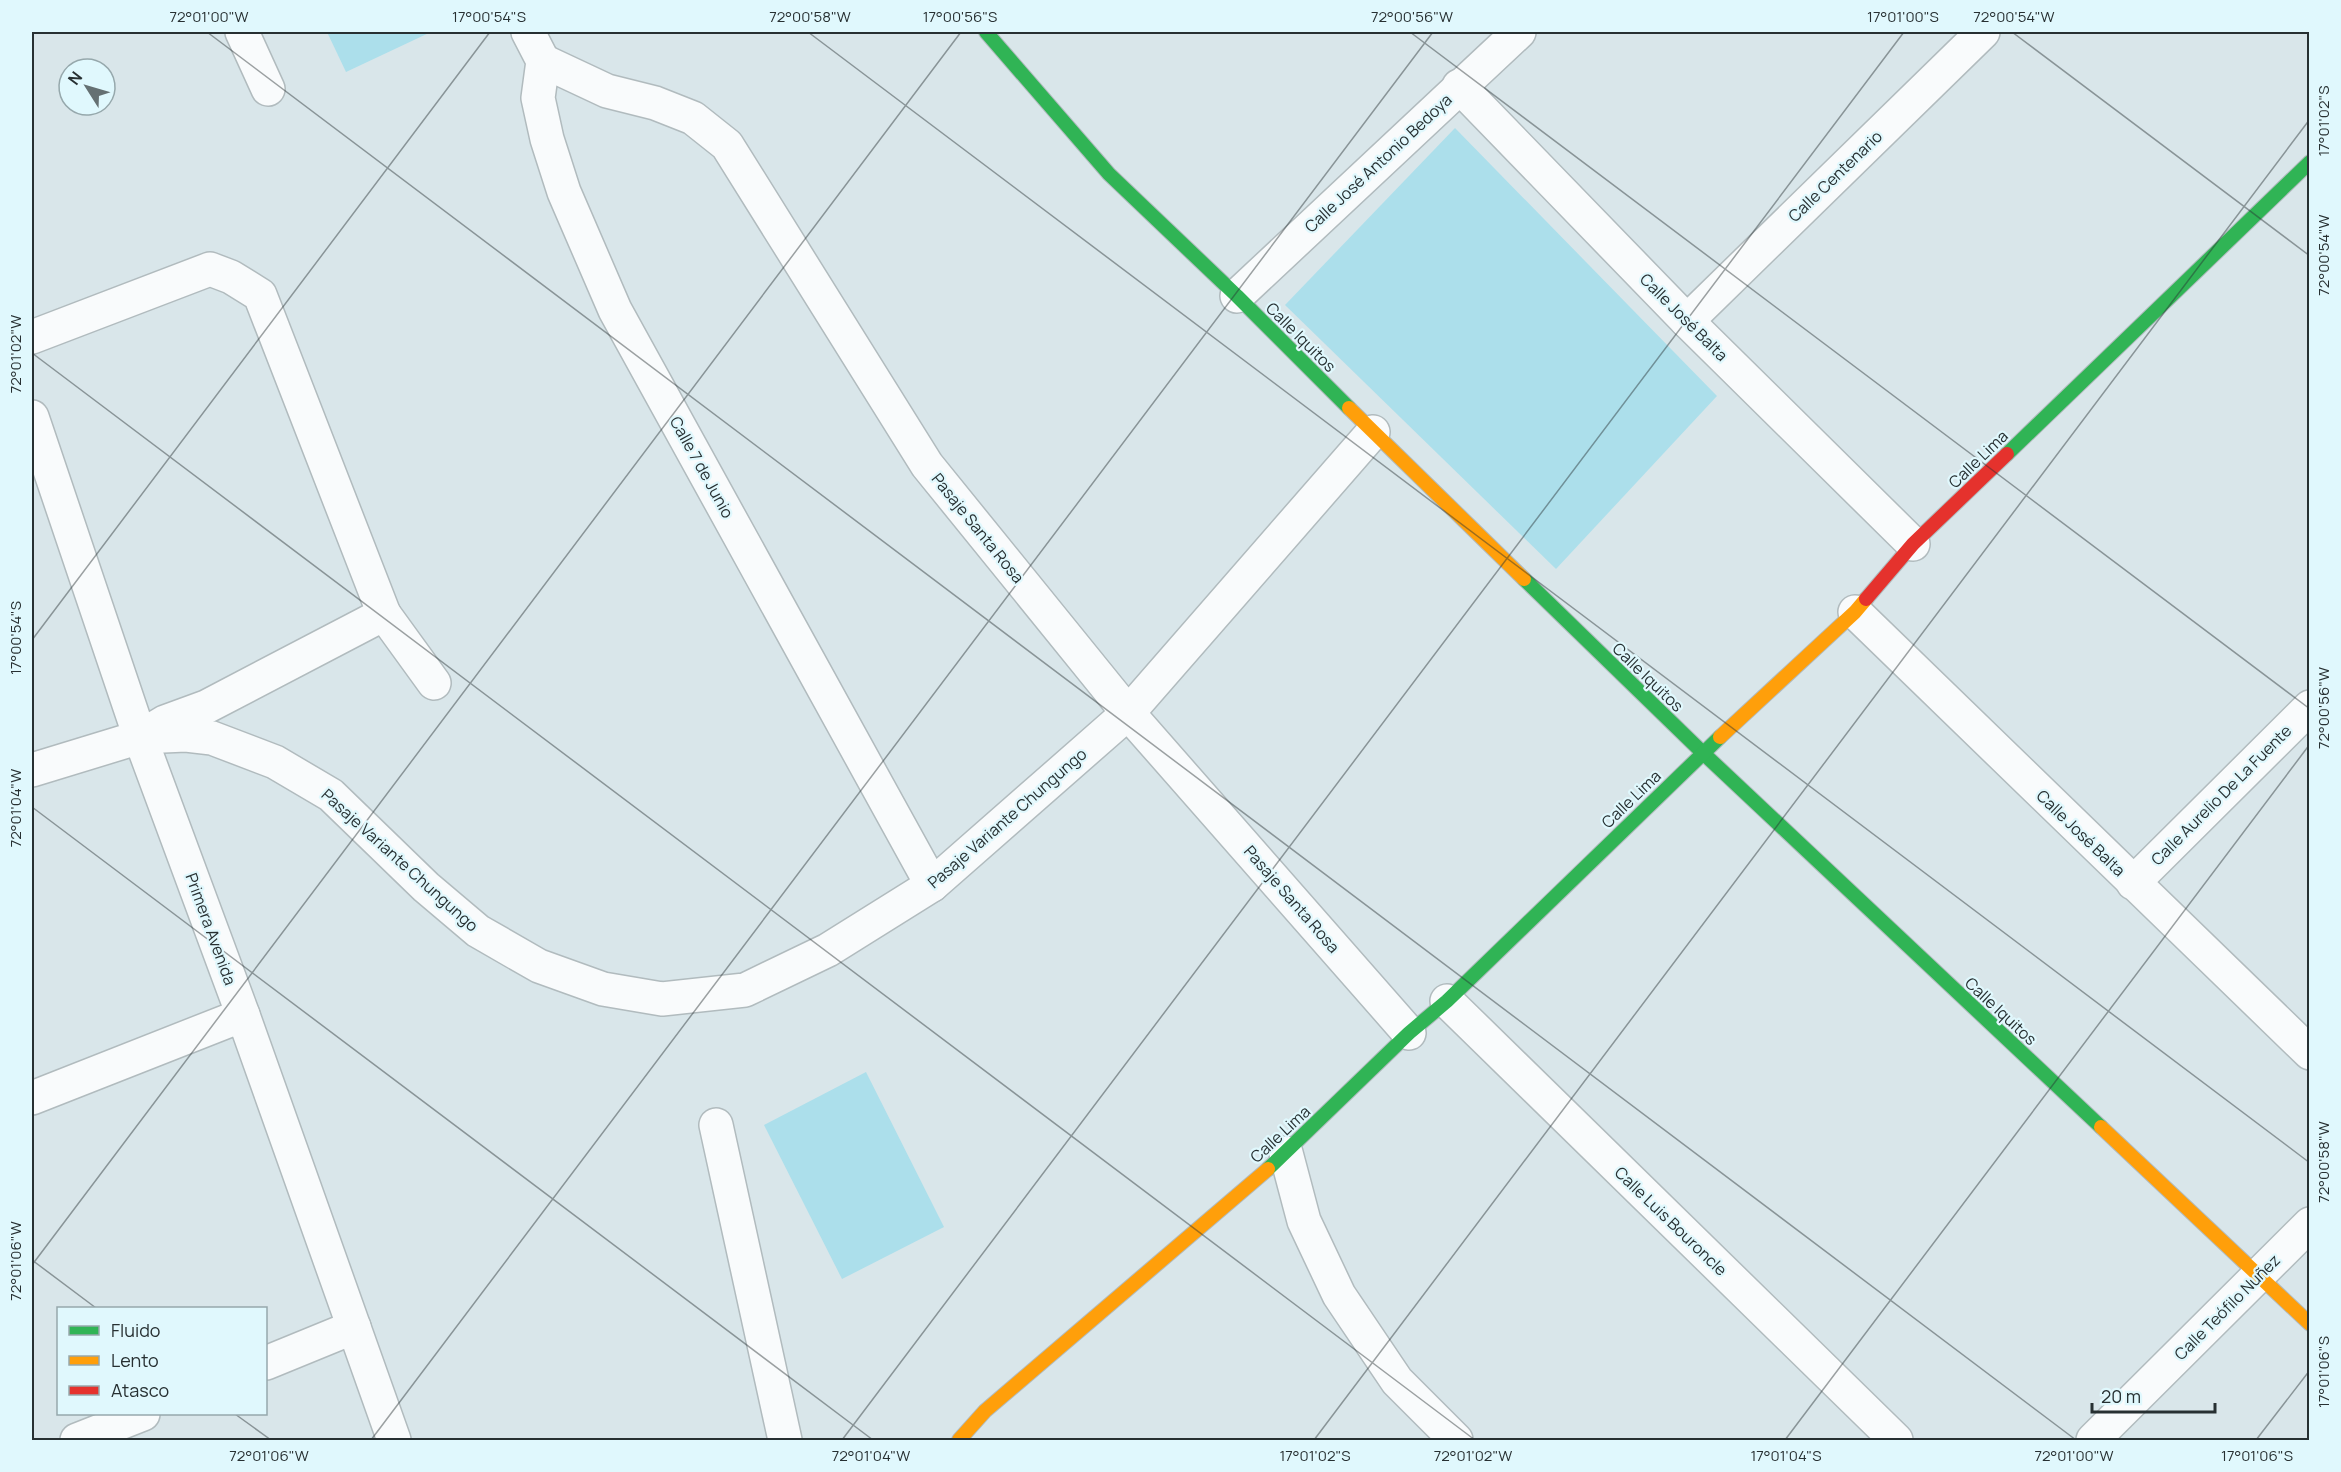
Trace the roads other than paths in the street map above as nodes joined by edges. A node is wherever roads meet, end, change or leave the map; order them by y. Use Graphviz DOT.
graph roads {
  1 [pos="242,32"];
  2 [pos="528,32"];
  3 [pos="1519,32"];
  4 [pos="1983,32"];
  5 [pos="992,33"];
  6 [pos="543,61"];
  7 [pos="1459,86"];
  8 [pos="268,89"];
  9 [pos="2310,162"];
  10 [pos="1238,296"];
  11 [pos="1687,321"];
  12 [pos="32,337"];
  13 [pos="32,417"];
  14 [pos="1373,432"];
  15 [pos="1913,544"];
  16 [pos="1855,612"];
  17 [pos="384,614"];
  18 [pos="435,683"];
  19 [pos="2310,707"];
  20 [pos="1128,713"];
  21 [pos="140,737"];
  22 [pos="1703,753"];
  23 [pos="32,770"];
  24 [pos="2133,883"];
  25 [pos="932,885"];
  26 [pos="1447,1001"];
  27 [pos="243,1015"];
  28 [pos="1409,1033"];
  29 [pos="2310,1053"];
  30 [pos="32,1098"];
  31 [pos="716,1125"];
  32 [pos="1286,1153"];
  33 [pos="2310,1224"];
  34 [pos="2258,1276"];
  35 [pos="2310,1324"];
  36 [pos="354,1327"];
  37 [pos="267,1363"];
  38 [pos="138,1415"];
  39 [pos="77,1440"];
  40 [pos="394,1440"];
  41 [pos="784,1440"];
  42 [pos="959,1440"];
  43 [pos="1456,1440"];
  44 [pos="1896,1440"];
  45 [pos="2093,1440"];
  1 -- 8 [label="street"];
  2 -- 6 [label="street"];
  3 -- 7 [label="street, Calle José Antonio Bedoya"];
  4 -- 11 [label="street, Calle Centenario"];
  5 -- 10 [label="street, Calle Iquitos"];
  6 -- 20 [label="street, Pasaje Santa Rosa"];
  6 -- 25 [label="street, Calle 7 de Junio"];
  7 -- 10 [label="street, Calle José Antonio Bedoya"];
  7 -- 11 [label="street, Calle José Balta"];
  9 -- 15 [label="street, Calle Lima"];
  10 -- 14 [label="street, Calle Iquitos"];
  11 -- 15 [label="street, Calle José Balta"];
  12 -- 17 [label="street"];
  13 -- 21 [label="street, Primera Avenida"];
  14 -- 20 [label="street, Pasaje Variante Chungungo"];
  14 -- 22 [label="street, Calle Iquitos"];
  15 -- 16 [label="street, Calle Lima"];
  16 -- 22 [label="street, Calle Lima"];
  16 -- 24 [label="street, Calle José Balta"];
  17 -- 18 [label="street"];
  17 -- 21 [label="street"];
  19 -- 24 [label="street, Calle Aurelio De La Fuente"];
  20 -- 25 [label="street, Pasaje Variante Chungungo"];
  20 -- 28 [label="street, Pasaje Santa Rosa"];
  21 -- 23 [label="street"];
  21 -- 25 [label="street, Pasaje Variante Chungungo"];
  21 -- 27 [label="street, Primera Avenida"];
  22 -- 26 [label="street, Calle Lima"];
  22 -- 34 [label="street, Calle Iquitos"];
  24 -- 29 [label="street, Calle José Balta"];
  26 -- 28 [label="street, Calle Lima"];
  26 -- 44 [label="street, Calle Luis Bouroncle"];
  27 -- 30 [label="street"];
  27 -- 36 [label="street, Primera Avenida"];
  28 -- 32 [label="street, Calle Lima"];
  31 -- 41 [label="street"];
  32 -- 42 [label="street, Calle Lima"];
  32 -- 43 [label="street"];
  33 -- 34 [label="street, Calle Teófilo Nuñez"];
  34 -- 35 [label="street, Calle Iquitos"];
  34 -- 45 [label="street, Calle Teófilo Nuñez"];
  36 -- 37 [label="street"];
  36 -- 40 [label="street, Primera Avenida"];
  38 -- 39 [label="street"];
}
